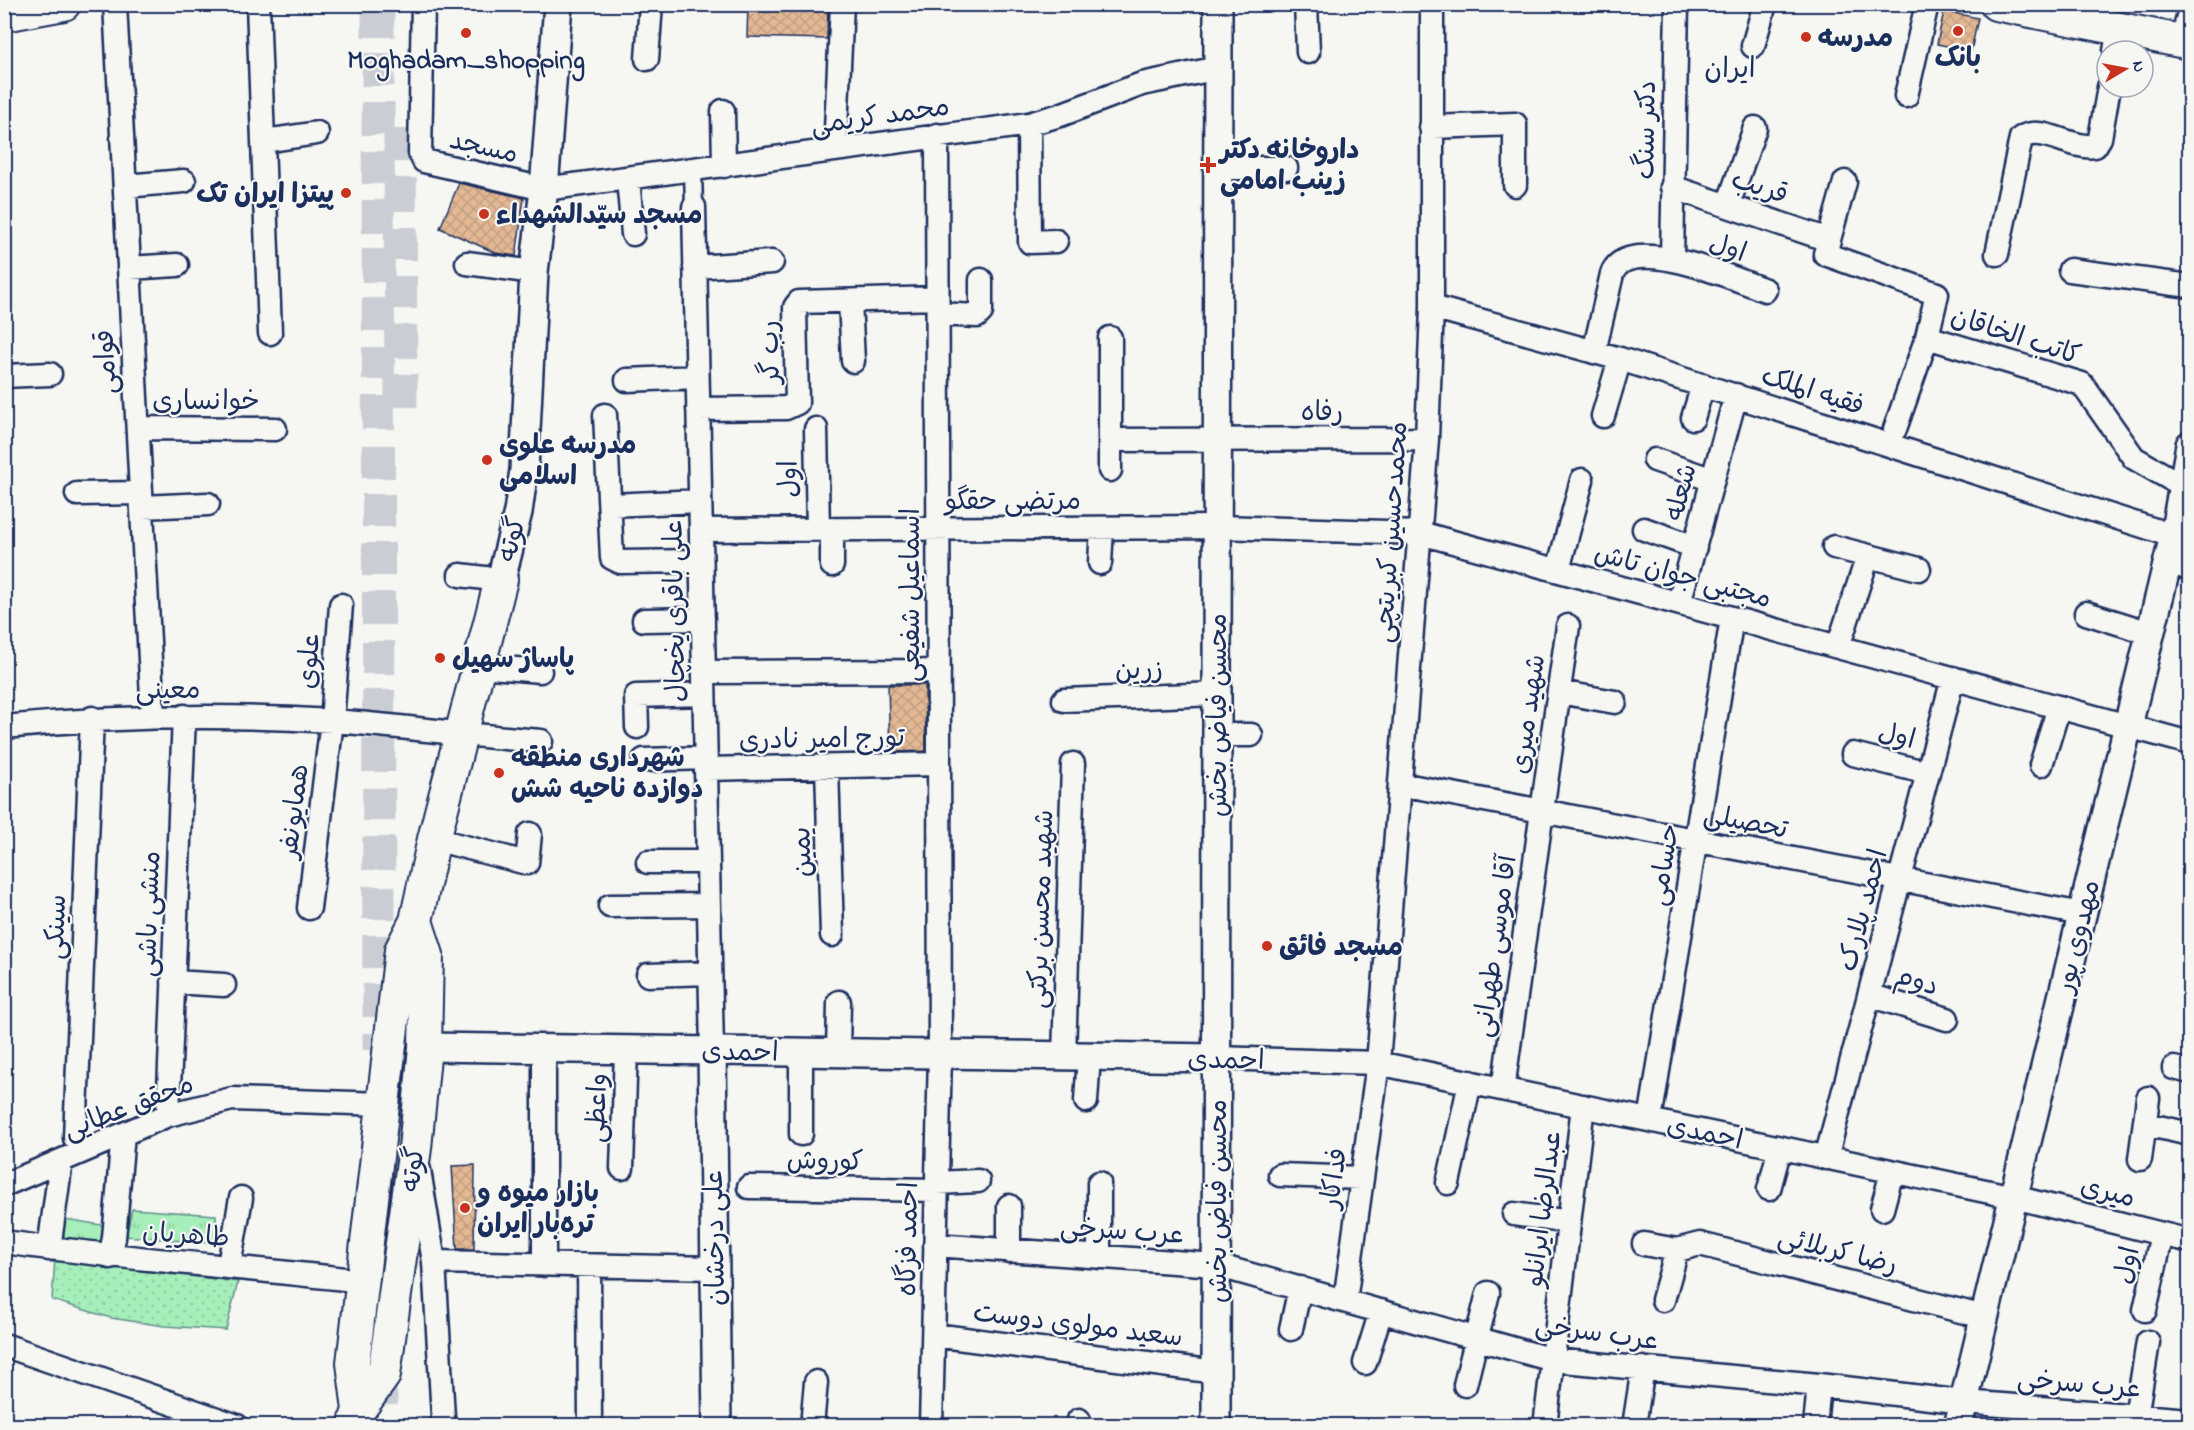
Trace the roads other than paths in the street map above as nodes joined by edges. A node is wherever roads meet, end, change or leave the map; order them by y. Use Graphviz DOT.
graph roads {
  1 [pos="64,4"];
  2 [pos="115,4"];
  3 [pos="258,4"];
  4 [pos="423,4"];
  5 [pos="558,4"];
  6 [pos="651,4"];
  7 [pos="842,4"];
  8 [pos="1218,4"];
  9 [pos="1306,4"];
  10 [pos="1432,4"];
  11 [pos="1677,4"];
  12 [pos="1765,4"];
  13 [pos="1927,4"];
  14 [pos="1996,4"];
  15 [pos="2190,8"];
  16 [pos="4,15"];
  17 [pos="2114,39"];
  18 [pos="2155,41"];
  19 [pos="2186,42"];
  20 [pos="1753,46"];
  21 [pos="1308,52"];
  22 [pos="647,59"];
  23 [pos="1218,68"];
  24 [pos="1906,96"];
  25 [pos="2107,99"];
  26 [pos="723,111"];
  27 [pos="1029,124"];
  28 [pos="1431,127"];
  29 [pos="1755,128"];
  30 [pos="317,133"];
  31 [pos="938,135"];
  32 [pos="265,141"];
  33 [pos="835,150"];
  34 [pos="724,166"];
  35 [pos="1217,168"];
  36 [pos="1286,168"];
  37 [pos="693,170"];
  38 [pos="628,179"];
  39 [pos="184,181"];
  40 [pos="1845,182"];
  41 [pos="1515,185"];
  42 [pos="124,186"];
  43 [pos="1672,187"];
  44 [pos="544,189"];
  45 [pos="1728,205"];
  46 [pos="694,207"];
  47 [pos="633,234"];
  48 [pos="1829,240"];
  49 [pos="1056,242"];
  50 [pos="1998,254"];
  51 [pos="1672,258"];
  52 [pos="772,262"];
  53 [pos="467,263"];
  54 [pos="177,266"];
  55 [pos="695,267"];
  56 [pos="129,268"];
  57 [pos="2070,270"];
  58 [pos="534,272"];
  59 [pos="981,280"];
  60 [pos="2190,286"];
  61 [pos="1765,290"];
  62 [pos="850,301"];
  63 [pos="937,306"];
  64 [pos="1432,307"];
  65 [pos="270,333"];
  66 [pos="1927,337"];
  67 [pos="1110,338"];
  68 [pos="1594,352"];
  69 [pos="1620,359"];
  70 [pos="852,361"];
  71 [pos="50,374"];
  72 [pos="4,376"];
  73 [pos="698,377"];
  74 [pos="627,380"];
  75 [pos="1703,385"];
  76 [pos="1736,395"];
  77 [pos="698,409"];
  78 [pos="605,415"];
  79 [pos="1603,416"];
  80 [pos="1693,418"];
  81 [pos="138,428"];
  82 [pos="275,429"];
  83 [pos="816,429"];
  84 [pos="1895,429"];
  85 [pos="1217,439"];
  86 [pos="1426,439"];
  87 [pos="1110,440"];
  88 [pos="2190,445"];
  89 [pos="1654,460"];
  90 [pos="1110,470"];
  91 [pos="1582,480"];
  92 [pos="1713,480"];
  93 [pos="2187,489"];
  94 [pos="76,494"];
  95 [pos="141,500"];
  96 [pos="700,501"];
  97 [pos="208,504"];
  98 [pos="610,505"];
  99 [pos="1217,527"];
  100 [pos="1102,528"];
  101 [pos="825,529"];
  102 [pos="938,529"];
  103 [pos="1644,529"];
  104 [pos="701,530"];
  105 [pos="1420,533"];
  106 [pos="2174,536"];
  107 [pos="1695,547"];
  108 [pos="1834,547"];
  109 [pos="1868,556"];
  110 [pos="701,561"];
  111 [pos="1100,563"];
  112 [pos="2179,565"];
  113 [pos="832,566"];
  114 [pos="1919,569"];
  115 [pos="1558,570"];
  116 [pos="460,575"];
  117 [pos="501,580"];
  118 [pos="1679,603"];
  119 [pos="341,605"];
  120 [pos="2086,613"];
  121 [pos="1732,618"];
  122 [pos="703,619"];
  123 [pos="644,620"];
  124 [pos="1568,626"];
  125 [pos="2150,633"];
  126 [pos="1838,647"];
  127 [pos="479,666"];
  128 [pos="540,670"];
  129 [pos="939,670"];
  130 [pos="1953,678"];
  131 [pos="704,683"];
  132 [pos="1559,692"];
  133 [pos="1217,694"];
  134 [pos="1064,700"];
  135 [pos="1615,702"];
  136 [pos="2059,707"];
  137 [pos="153,716"];
  138 [pos="184,716"];
  139 [pos="92,718"];
  140 [pos="333,721"];
  141 [pos="2128,726"];
  142 [pos="4,727"];
  143 [pos="637,727"];
  144 [pos="460,735"];
  145 [pos="1217,735"];
  146 [pos="1251,735"];
  147 [pos="541,741"];
  148 [pos="2190,743"];
  149 [pos="1853,754"];
  150 [pos="644,760"];
  151 [pos="706,764"];
  152 [pos="939,764"];
  153 [pos="1073,764"];
  154 [pos="2042,765"];
  155 [pos="827,767"];
  156 [pos="1928,773"];
  157 [pos="1400,784"];
  158 [pos="1542,811"];
  159 [pos="530,834"];
  160 [pos="434,838"];
  161 [pos="1696,840"];
  162 [pos="648,862"];
  163 [pos="708,862"];
  164 [pos="1899,879"];
  165 [pos="709,904"];
  166 [pos="610,906"];
  167 [pos="309,908"];
  168 [pos="2082,914"];
  169 [pos="416,921"];
  170 [pos="831,935"];
  171 [pos="710,973"];
  172 [pos="648,975"];
  173 [pos="173,982"];
  174 [pos="224,985"];
  175 [pos="1869,995"];
  176 [pos="838,1002"];
  177 [pos="1947,1019"];
  178 [pos="393,1020"];
  179 [pos="425,1034"];
  180 [pos="544,1049"];
  181 [pos="626,1050"];
  182 [pos="712,1051"];
  183 [pos="801,1052"];
  184 [pos="838,1053"];
  185 [pos="940,1054"];
  186 [pos="1077,1056"];
  187 [pos="1217,1058"];
  188 [pos="1378,1063"];
  189 [pos="1470,1082"];
  190 [pos="1503,1089"];
  191 [pos="2148,1098"];
  192 [pos="1086,1101"];
  193 [pos="384,1104"];
  194 [pos="1583,1106"];
  195 [pos="168,1115"];
  196 [pos="1650,1120"];
  197 [pos="2145,1124"];
  198 [pos="123,1134"];
  199 [pos="801,1134"];
  200 [pos="2190,1134"];
  201 [pos="75,1138"];
  202 [pos="416,1148"];
  203 [pos="1780,1148"];
  204 [pos="1826,1158"];
  205 [pos="2140,1159"];
  206 [pos="61,1161"];
  207 [pos="622,1168"];
  208 [pos="1892,1172"];
  209 [pos="1280,1175"];
  210 [pos="1362,1178"];
  211 [pos="978,1181"];
  212 [pos="1099,1183"];
  213 [pos="1448,1183"];
  214 [pos="4,1185"];
  215 [pos="749,1187"];
  216 [pos="937,1187"];
  217 [pos="1769,1189"];
  218 [pos="2013,1197"];
  219 [pos="241,1198"];
  220 [pos="1009,1206"];
  221 [pos="1882,1209"];
  222 [pos="1514,1214"];
  223 [pos="1569,1222"];
  224 [pos="2162,1234"];
  225 [pos="2190,1241"];
  226 [pos="4,1242"];
  227 [pos="1644,1244"];
  228 [pos="935,1245"];
  229 [pos="49,1249"];
  230 [pos="1677,1250"];
  231 [pos="1009,1251"];
  232 [pos="110,1257"];
  233 [pos="1099,1257"];
  234 [pos="434,1262"];
  235 [pos="229,1265"];
  236 [pos="544,1265"];
  237 [pos="1216,1265"];
  238 [pos="589,1266"];
  239 [pos="715,1268"];
  240 [pos="363,1281"];
  241 [pos="1300,1288"];
  242 [pos="1488,1293"];
  243 [pos="1663,1300"];
  244 [pos="1345,1301"];
  245 [pos="2145,1310"];
  246 [pos="1381,1311"];
  247 [pos="1984,1317"];
  248 [pos="1291,1329"];
  249 [pos="934,1335"];
  250 [pos="1478,1339"];
  251 [pos="2148,1342"];
  252 [pos="4,1345"];
  253 [pos="1553,1360"];
  254 [pos="1365,1363"];
  255 [pos="1643,1368"];
  256 [pos="1216,1372"];
  257 [pos="816,1382"];
  258 [pos="1465,1385"];
  259 [pos="1819,1385"];
  260 [pos="1961,1414"];
  261 [pos="2013,1416"];
  262 [pos="443,1417"];
  263 [pos="357,1418"];
  264 [pos="2128,1419"];
  265 [pos="2190,1420"];
  266 [pos="237,1425"];
  267 [pos="590,1425"];
  268 [pos="717,1425"];
  269 [pos="812,1425"];
  270 [pos="931,1425"];
  271 [pos="1216,1425"];
  272 [pos="1545,1425"];
  273 [pos="1634,1425"];
  274 [pos="1815,1425"];
  1 -- 16 [label="main road"];
  2 -- 42 [label="street, قوامی"];
  3 -- 32 [label="street"];
  4 -- 44 [label="street, مسجد"];
  5 -- 44 [label="street, گوته"];
  6 -- 22 [label="street"];
  7 -- 33 [label="street"];
  8 -- 23 [label="street, محسن فیاض بخش"];
  9 -- 21 [label="street"];
  10 -- 28 [label="street, محمدحسین کبریتچی"];
  11 -- 43 [label="street, دکتر سنگ"];
  12 -- 20 [label="street"];
  13 -- 24 [label="street"];
  14 -- 17 [label="main road"];
  15 -- 19 [label="street"];
  18 -- 19 [label="main road"];
  23 -- 27 [label="street, محمد کریمی"];
  23 -- 35 [label="street, محسن فیاض بخش"];
  25 -- 50 [label="street"];
  26 -- 34 [label="street"];
  27 -- 31 [label="street, محمد کریمی"];
  27 -- 49 [label="street"];
  28 -- 41 [label="street"];
  28 -- 64 [label="street, محمدحسین کبریتچی"];
  29 -- 45 [label="street, اول"];
  30 -- 32 [label="street"];
  31 -- 33 [label="street, محمد کریمی"];
  31 -- 63 [label="street, اسماعیل شفیعی"];
  32 -- 65 [label="street"];
  33 -- 34 [label="street, محمد کریمی"];
  34 -- 37 [label="street, محمد کریمی"];
  35 -- 36 [label="street"];
  35 -- 85 [label="street, محسن فیاض بخش"];
  37 -- 38 [label="street, محمد کریمی"];
  37 -- 46 [label="street, علی باقری یخچال"];
  38 -- 44 [label="street, محمد کریمی"];
  38 -- 47 [label="street"];
  39 -- 42 [label="street"];
  40 -- 48 [label="street"];
  42 -- 56 [label="street, قوامی"];
  43 -- 45 [label="street, قریب"];
  43 -- 51 [label="street, دکتر سنگ"];
  44 -- 58 [label="street, گوته"];
  45 -- 48 [label="street, قریب"];
  46 -- 55 [label="street, علی باقری یخچال"];
  48 -- 66 [label="street, کاتب الخاقان"];
  51 -- 61 [label="street, اول"];
  51 -- 68 [label="street"];
  52 -- 55 [label="street"];
  53 -- 58 [label="street"];
  54 -- 56 [label="street"];
  55 -- 73 [label="street, علی باقری یخچال"];
  56 -- 81 [label="street, قوامی"];
  57 -- 60 [label="street"];
  58 -- 117 [label="street, گوته"];
  59 -- 63 [label="street"];
  62 -- 63 [label="street, رب گر"];
  62 -- 70 [label="street"];
  62 -- 77 [label="street, رب گر"];
  63 -- 102 [label="street, اسماعیل شفیعی"];
  64 -- 68 [label="street, فقیه الملک"];
  64 -- 86 [label="street, محمدحسین کبریتچی"];
  66 -- 84 [label="street"];
  66 -- 93 [label="street, کاتب الخاقان"];
  67 -- 87 [label="street"];
  68 -- 69 [label="street, فقیه الملک"];
  69 -- 75 [label="street, فقیه الملک"];
  69 -- 79 [label="street"];
  71 -- 72 [label="street"];
  73 -- 74 [label="street"];
  73 -- 77 [label="street, علی باقری یخچال"];
  75 -- 76 [label="street, فقیه الملک"];
  75 -- 80 [label="street"];
  76 -- 92 [label="street, شعله"];
  76 -- 106 [label="street, فقیه الملک"];
  77 -- 96 [label="street, علی باقری یخچال"];
  78 -- 98 [label="street"];
  81 -- 82 [label="street, خوانساری"];
  81 -- 95 [label="street, قوامی"];
  83 -- 101 [label="street, اول"];
  85 -- 86 [label="street, رفاه"];
  85 -- 87 [label="street, رفاه"];
  85 -- 99 [label="street, محسن فیاض بخش"];
  86 -- 105 [label="street, محمدحسین کبریتچی"];
  87 -- 90 [label="street"];
  88 -- 93 [label="street, مهدوی پور"];
  89 -- 92 [label="street"];
  91 -- 115 [label="street"];
  92 -- 107 [label="street, شعله"];
  93 -- 106 [label="street, مهدوی پور"];
  94 -- 95 [label="street"];
  95 -- 97 [label="street"];
  95 -- 137 [label="street, قوامی"];
  96 -- 98 [label="street"];
  96 -- 104 [label="street, علی باقری یخچال"];
  98 -- 110 [label="street"];
  99 -- 100 [label="street, مرتضی حقگو"];
  99 -- 105 [label="street, مجتبی جوان تاش"];
  99 -- 133 [label="street, محسن فیاض بخش"];
  100 -- 102 [label="street, مرتضی حقگو"];
  100 -- 111 [label="street"];
  101 -- 102 [label="street, مرتضی حقگو"];
  101 -- 104 [label="street, مرتضی حقگو"];
  101 -- 113 [label="street"];
  102 -- 129 [label="street, اسماعیل شفیعی"];
  103 -- 107 [label="street"];
  104 -- 110 [label="street, علی باقری یخچال"];
  105 -- 115 [label="street, مجتبی جوان تاش"];
  105 -- 157 [label="street, محمدحسین کبریتچی"];
  106 -- 112 [label="street, مهدوی پور"];
  107 -- 118 [label="street, شعله"];
  108 -- 109 [label="street"];
  109 -- 114 [label="street"];
  109 -- 126 [label="street"];
  110 -- 122 [label="street, علی باقری یخچال"];
  112 -- 125 [label="street, مهدوی پور"];
  115 -- 118 [label="street, مجتبی جوان تاش"];
  116 -- 117 [label="street"];
  117 -- 127 [label="main road, گوته"];
  118 -- 121 [label="street, مجتبی جوان تاش"];
  119 -- 140 [label="street, علوی"];
  120 -- 125 [label="street"];
  121 -- 126 [label="street, مجتبی جوان تاش"];
  121 -- 161 [label="street, حسامی"];
  122 -- 123 [label="street"];
  122 -- 131 [label="street, علی باقری یخچال"];
  124 -- 132 [label="street, شهید میری"];
  125 -- 141 [label="street, مهدوی پور"];
  126 -- 130 [label="street, مجتبی جوان تاش"];
  127 -- 128 [label="street"];
  127 -- 144 [label="main road, گوته"];
  129 -- 131 [label="street"];
  129 -- 152 [label="street, اسماعیل شفیعی"];
  130 -- 136 [label="street, مجتبی جوان تاش"];
  130 -- 156 [label="street, احمد پلارک"];
  131 -- 143 [label="street"];
  131 -- 151 [label="street, علی باقری یخچال"];
  132 -- 135 [label="street"];
  132 -- 158 [label="street, شهید میری"];
  133 -- 134 [label="street, زرین"];
  133 -- 145 [label="street, محسن فیاض بخش"];
  136 -- 141 [label="street, مجتبی جوان تاش"];
  136 -- 154 [label="street"];
  137 -- 138 [label="street, معینی"];
  137 -- 139 [label="street, معینی"];
  138 -- 140 [label="street, معینی"];
  138 -- 173 [label="street, منشی باشی"];
  139 -- 142 [label="street, معینی"];
  139 -- 201 [label="street, سینکی"];
  140 -- 144 [label="street, معینی"];
  140 -- 167 [label="street, همایونفر"];
  141 -- 148 [label="street, مجتبی جوان تاش"];
  141 -- 168 [label="street, مهدوی پور"];
  144 -- 147 [label="street, معینی"];
  144 -- 160 [label="main road, گوته"];
  145 -- 146 [label="street"];
  145 -- 187 [label="street, محسن فیاض بخش"];
  149 -- 156 [label="street, اول"];
  150 -- 151 [label="street, تورج امیر نادری"];
  151 -- 155 [label="street, تورج امیر نادری"];
  151 -- 163 [label="street, علی باقری یخچال"];
  152 -- 155 [label="street, تورج امیر نادری"];
  152 -- 185 [label="street, اسماعیل شفیعی"];
  153 -- 186 [label="street, شهید محسن برکتی"];
  155 -- 170 [label="street, یمین"];
  156 -- 164 [label="street, احمد پلارک"];
  157 -- 158 [label="street, تحصیلی"];
  157 -- 188 [label="street, محمدحسین کبریتچی"];
  158 -- 161 [label="street, تحصیلی"];
  158 -- 190 [label="street, آقا موسی طهرانی"];
  159 -- 160 [label="street"];
  160 -- 169 [label="main road, گوته"];
  161 -- 164 [label="street, تحصیلی"];
  161 -- 196 [label="street, حسامی"];
  162 -- 163 [label="street"];
  163 -- 165 [label="street, علی باقری یخچال"];
  164 -- 168 [label="street, تحصیلی"];
  164 -- 175 [label="street, احمد پلارک"];
  165 -- 166 [label="street"];
  165 -- 171 [label="street, علی باقری یخچال"];
  168 -- 218 [label="street, مهدوی پور"];
  169 -- 178 [label="main road, گوته"];
  169 -- 179 [label="main road, گوته"];
  171 -- 172 [label="street"];
  171 -- 182 [label="street, علی باقری یخچال"];
  173 -- 174 [label="street"];
  173 -- 195 [label="street, منشی باشی"];
  175 -- 177 [label="street, دوم"];
  175 -- 204 [label="street, احمد پلارک"];
  176 -- 184 [label="street"];
  178 -- 179 [label="main road"];
  178 -- 193 [label="main road, گوته"];
  179 -- 180 [label="street, احمدی"];
  179 -- 202 [label="main road, گوته"];
  180 -- 181 [label="street, احمدی"];
  180 -- 236 [label="street"];
  181 -- 182 [label="street, احمدی"];
  181 -- 207 [label="street, واعظی"];
  182 -- 183 [label="street, احمدی"];
  182 -- 239 [label="street, علی درخشان"];
  183 -- 184 [label="street, احمدی"];
  183 -- 199 [label="street"];
  184 -- 185 [label="street, احمدی"];
  185 -- 186 [label="street, احمدی"];
  185 -- 216 [label="street, احمد فزگاه"];
  186 -- 187 [label="street, احمدی"];
  186 -- 192 [label="street"];
  187 -- 188 [label="street, احمدی"];
  187 -- 237 [label="street, محسن فیاض بخش"];
  188 -- 189 [label="street, احمدی"];
  188 -- 210 [label="street, فداکار"];
  189 -- 190 [label="street, احمدی"];
  189 -- 213 [label="street"];
  190 -- 194 [label="street, احمدی"];
  191 -- 197 [label="street"];
  193 -- 195 [label="street, محقق عطایی"];
  193 -- 240 [label="main road, گوته"];
  194 -- 196 [label="street, احمدی"];
  194 -- 223 [label="street, عبدالرضا ایرانلو"];
  195 -- 198 [label="street, محقق عطایی"];
  196 -- 203 [label="street, احمدی"];
  197 -- 200 [label="street"];
  197 -- 205 [label="street"];
  198 -- 206 [label="street, محقق عطایی"];
  198 -- 232 [label="street"];
  202 -- 234 [label="street"];
  202 -- 263 [label="main road, گوته"];
  203 -- 204 [label="street, احمدی"];
  203 -- 217 [label="street"];
  204 -- 208 [label="street, احمدی"];
  206 -- 214 [label="street, محقق عطایی"];
  206 -- 229 [label="street"];
  208 -- 218 [label="street, احمدی"];
  208 -- 221 [label="street"];
  209 -- 210 [label="street"];
  210 -- 244 [label="street, فداکار"];
  211 -- 216 [label="street"];
  212 -- 233 [label="street"];
  215 -- 216 [label="street, کوروش"];
  216 -- 228 [label="street, احمد فزگاه"];
  218 -- 224 [label="street, میری"];
  218 -- 247 [label="street, مهدوی پور"];
  219 -- 235 [label="street"];
  220 -- 231 [label="street"];
  222 -- 223 [label="street"];
  223 -- 253 [label="street, عبدالرضا ایرانلو"];
  224 -- 225 [label="street, میری"];
  224 -- 245 [label="street, اول"];
  226 -- 229 [label="street, طاهریان"];
  227 -- 230 [label="street"];
  228 -- 231 [label="street, عرب سرخی"];
  228 -- 249 [label="street, احمد فزگاه"];
  229 -- 232 [label="street, طاهریان"];
  230 -- 243 [label="street"];
  230 -- 247 [label="street, رضا کربلائی"];
  231 -- 233 [label="street, عرب سرخی"];
  232 -- 235 [label="street, طاهریان"];
  233 -- 237 [label="street, عرب سرخی"];
  234 -- 236 [label="street"];
  234 -- 262 [label="street"];
  235 -- 240 [label="street, طاهریان"];
  236 -- 238 [label="street"];
  237 -- 241 [label="street, عرب سرخی"];
  237 -- 256 [label="street, محسن فیاض بخش"];
  238 -- 239 [label="street"];
  238 -- 267 [label="street"];
  239 -- 268 [label="street, علی درخشان"];
  240 -- 263 [label="main road, گوته"];
  241 -- 244 [label="street, عرب سرخی"];
  241 -- 248 [label="street"];
  242 -- 250 [label="street"];
  244 -- 246 [label="street, عرب سرخی"];
  246 -- 250 [label="street, عرب سرخی"];
  246 -- 254 [label="street"];
  247 -- 260 [label="street, مهدوی پور"];
  249 -- 256 [label="street, سعید مولوی دوست"];
  249 -- 270 [label="street, احمد فزگاه"];
  250 -- 253 [label="street, عرب سرخی"];
  250 -- 258 [label="street"];
  251 -- 264 [label="street"];
  252 -- 266 [label="street"];
  253 -- 255 [label="street, عرب سرخی"];
  253 -- 272 [label="street, عبدالرضا ایرانلو"];
  255 -- 259 [label="street, عرب سرخی"];
  255 -- 273 [label="street"];
  256 -- 271 [label="street, محسن فیاض بخش"];
  257 -- 269 [label="street"];
  259 -- 260 [label="street, عرب سرخی"];
  259 -- 274 [label="street"];
  260 -- 261 [label="street, عرب سرخی"];
  261 -- 264 [label="street, عرب سرخی"];
  264 -- 265 [label="street, عرب سرخی"];
}
